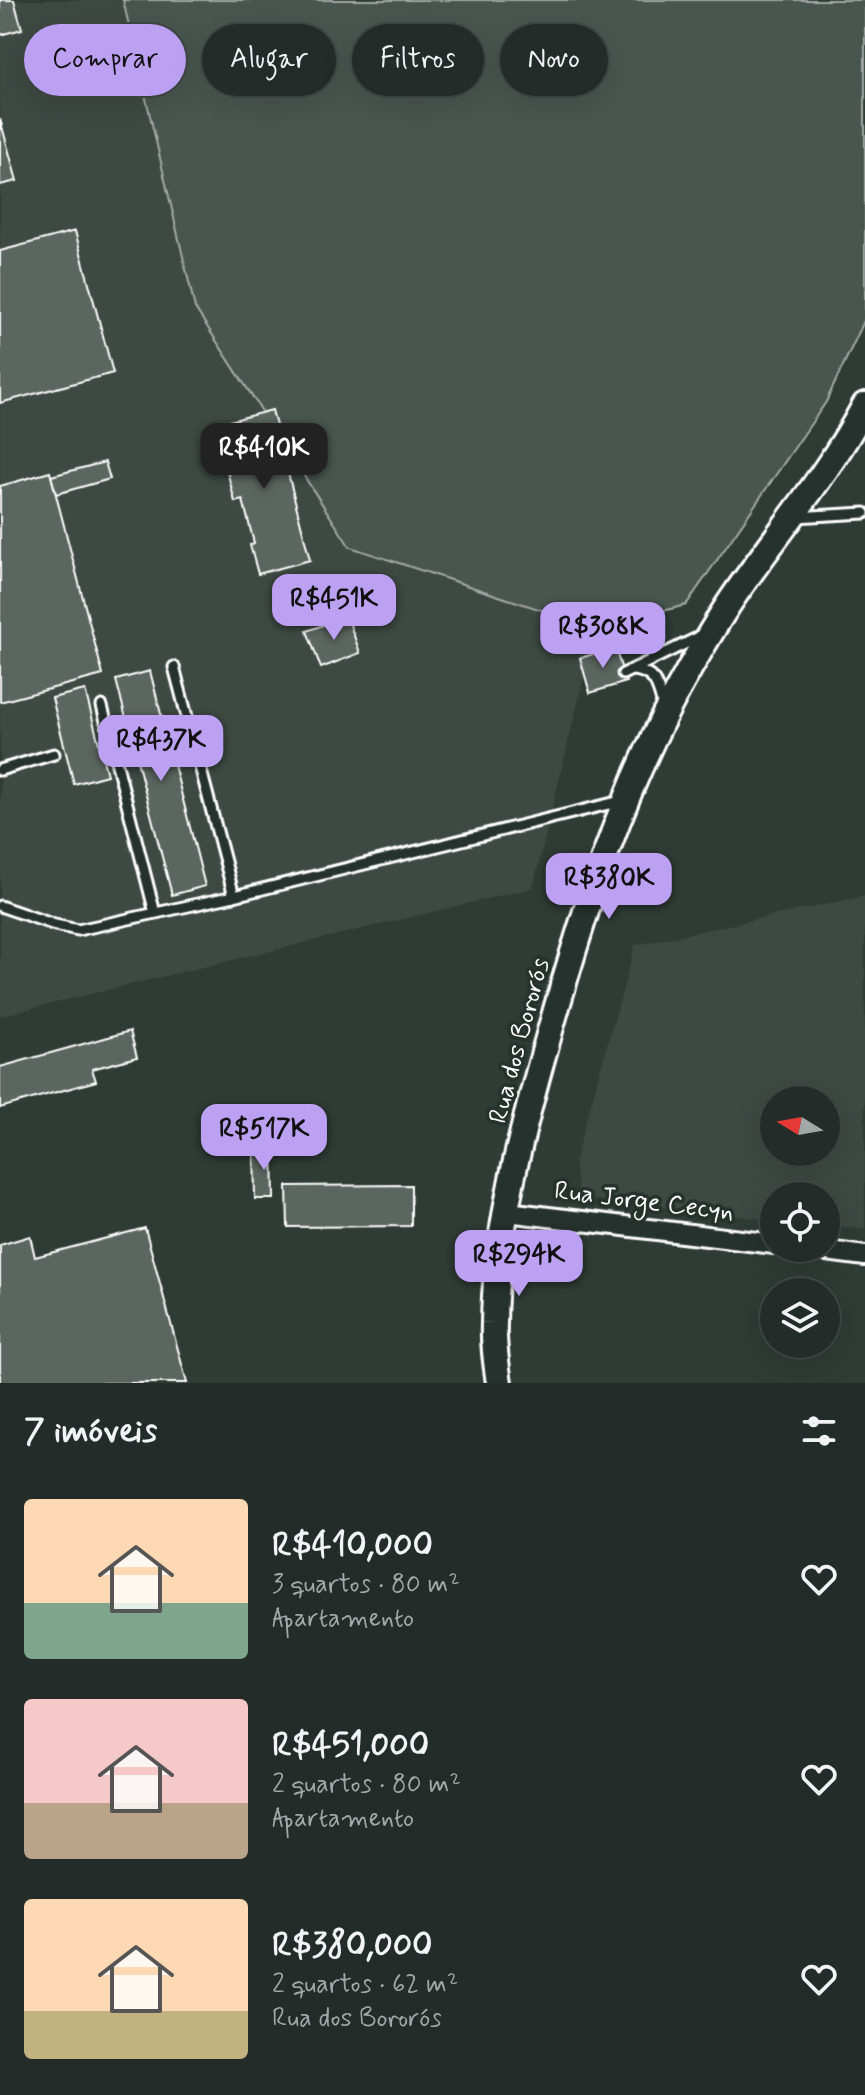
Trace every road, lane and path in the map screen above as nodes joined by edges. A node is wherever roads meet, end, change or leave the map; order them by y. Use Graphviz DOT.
graph roads {
  1 [pos="865,405"];
  2 [pos="865,513"];
  3 [pos="792,517"];
  4 [pos="712,631"];
  5 [pos="174,667"];
  6 [pos="102,706"];
  7 [pos="664,714"];
  8 [pos="54,754"];
  9 [pos="0,770"];
  10 [pos="626,800"];
  11 [pos="234,896"];
  12 [pos="0,906"];
  13 [pos="155,913"];
  14 [pos="507,1212"];
  15 [pos="760,1242"];
  16 [pos="840,1253"];
  17 [pos="865,1256"];
  18 [pos="499,1383"];
  1 -- 3 [label="street, Rua dos Bororós"];
  2 -- 3 [label="lane"];
  3 -- 4 [label="street, Rua dos Bororós"];
  4 -- 7 [label="street, Rua dos Bororós"];
  4 -- 7 [label="lane"];
  5 -- 11 [label="lane"];
  6 -- 13 [label="lane"];
  7 -- 10 [label="street, Rua dos Bororós"];
  8 -- 9 [label="lane"];
  10 -- 11 [label="lane"];
  10 -- 14 [label="street, Rua dos Bororós"];
  11 -- 13 [label="lane"];
  12 -- 13 [label="lane"];
  14 -- 15 [label="street, Rua Jorge Cecyn"];
  14 -- 18 [label="street, Rua dos Bororós"];
  16 -- 17 [label="street"];
}
